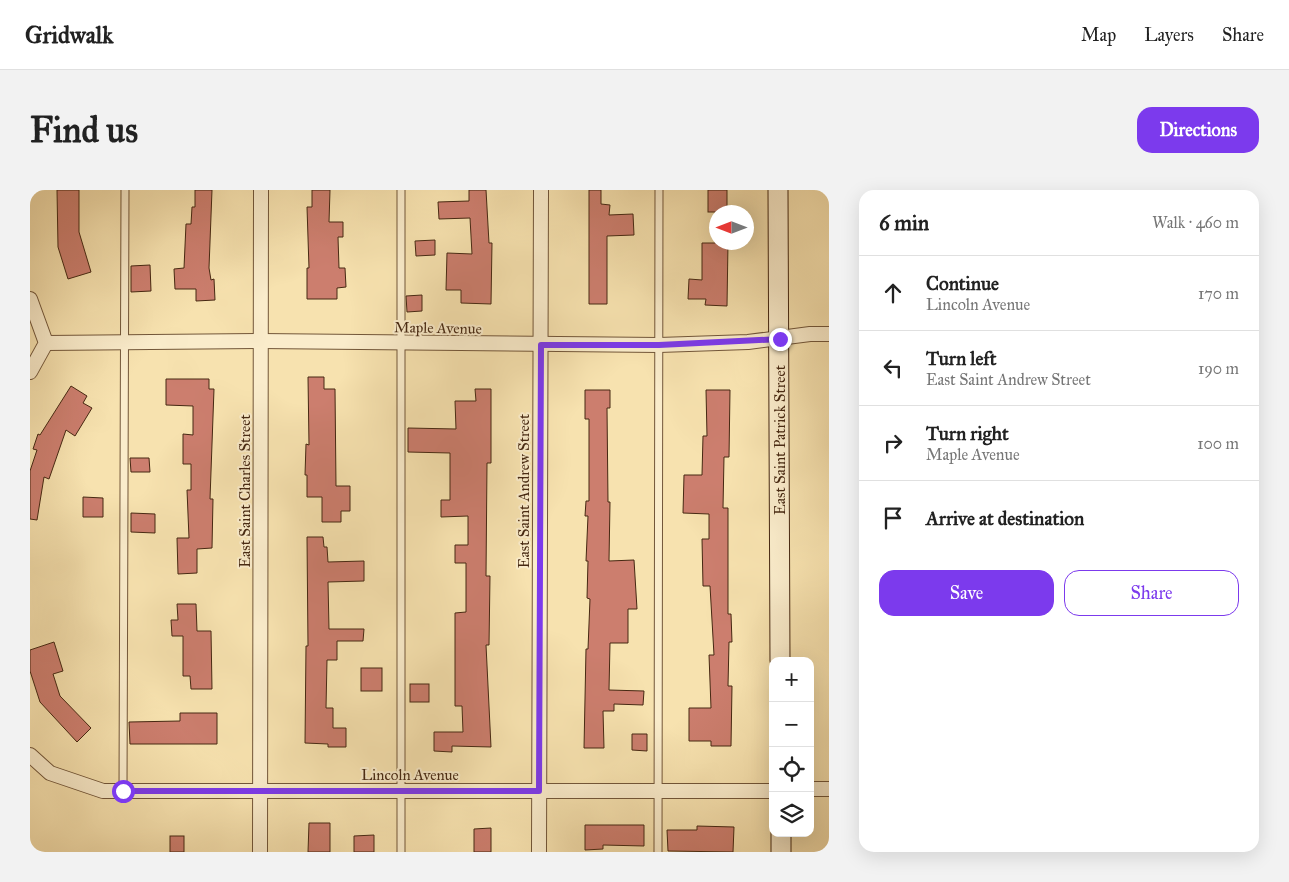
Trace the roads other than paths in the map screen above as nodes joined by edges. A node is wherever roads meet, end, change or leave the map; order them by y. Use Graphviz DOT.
graph roads {
  1 [pos="125,190"];
  2 [pos="261,190"];
  3 [pos="401,190"];
  4 [pos="541,190"];
  5 [pos="659,190"];
  6 [pos="778,190"];
  7 [pos="30,299"];
  8 [pos="829,334"];
  9 [pos="780,339"];
  10 [pos="261,341"];
  11 [pos="125,342"];
  12 [pos="46,343"];
  13 [pos="401,344"];
  14 [pos="541,345"];
  15 [pos="659,345"];
  16 [pos="30,372"];
  17 [pos="780,657"];
  18 [pos="30,755"];
  19 [pos="814,789"];
  20 [pos="829,789"];
  21 [pos="769,790"];
  22 [pos="123,791"];
  23 [pos="539,791"];
  24 [pos="658,791"];
  25 [pos="260,792"];
  26 [pos="401,792"];
  27 [pos="781,837"];
  28 [pos="260,852"];
  29 [pos="401,852"];
  30 [pos="539,852"];
  31 [pos="658,852"];
  32 [pos="781,852"];
  1 -- 11 [label="lane"];
  2 -- 10 [label="street, East Saint Charles Street"];
  3 -- 13 [label="lane"];
  4 -- 14 [label="street, East Saint Andrew Street"];
  5 -- 15 [label="lane"];
  6 -- 9 [label="main road, East Saint Patrick Street"];
  7 -- 12 [label="street"];
  8 -- 9 [label="street, Maple Avenue"];
  9 -- 15 [label="street, Maple Avenue"];
  9 -- 17 [label="main road, East Saint Patrick Street"];
  10 -- 11 [label="street, Maple Avenue"];
  10 -- 13 [label="street, Maple Avenue"];
  10 -- 25 [label="street, East Saint Charles Street"];
  11 -- 12 [label="street, Maple Avenue"];
  11 -- 22 [label="lane"];
  12 -- 16 [label="street"];
  13 -- 14 [label="street, Maple Avenue"];
  13 -- 26 [label="lane"];
  14 -- 15 [label="street, Maple Avenue"];
  14 -- 23 [label="street, East Saint Andrew Street"];
  15 -- 24 [label="lane"];
  18 -- 22 [label="street, Lincoln Avenue"];
  19 -- 20 [label="street"];
  21 -- 24 [label="street, Lincoln Avenue"];
  22 -- 25 [label="street, Lincoln Avenue"];
  23 -- 24 [label="street, Lincoln Avenue"];
  23 -- 26 [label="street, Lincoln Avenue"];
  23 -- 30 [label="street, East Saint Andrew Street"];
  24 -- 31 [label="lane"];
  25 -- 26 [label="street, Lincoln Avenue"];
  25 -- 28 [label="street, East Saint Charles Street"];
  26 -- 29 [label="lane"];
  27 -- 32 [label="main road"];
}
